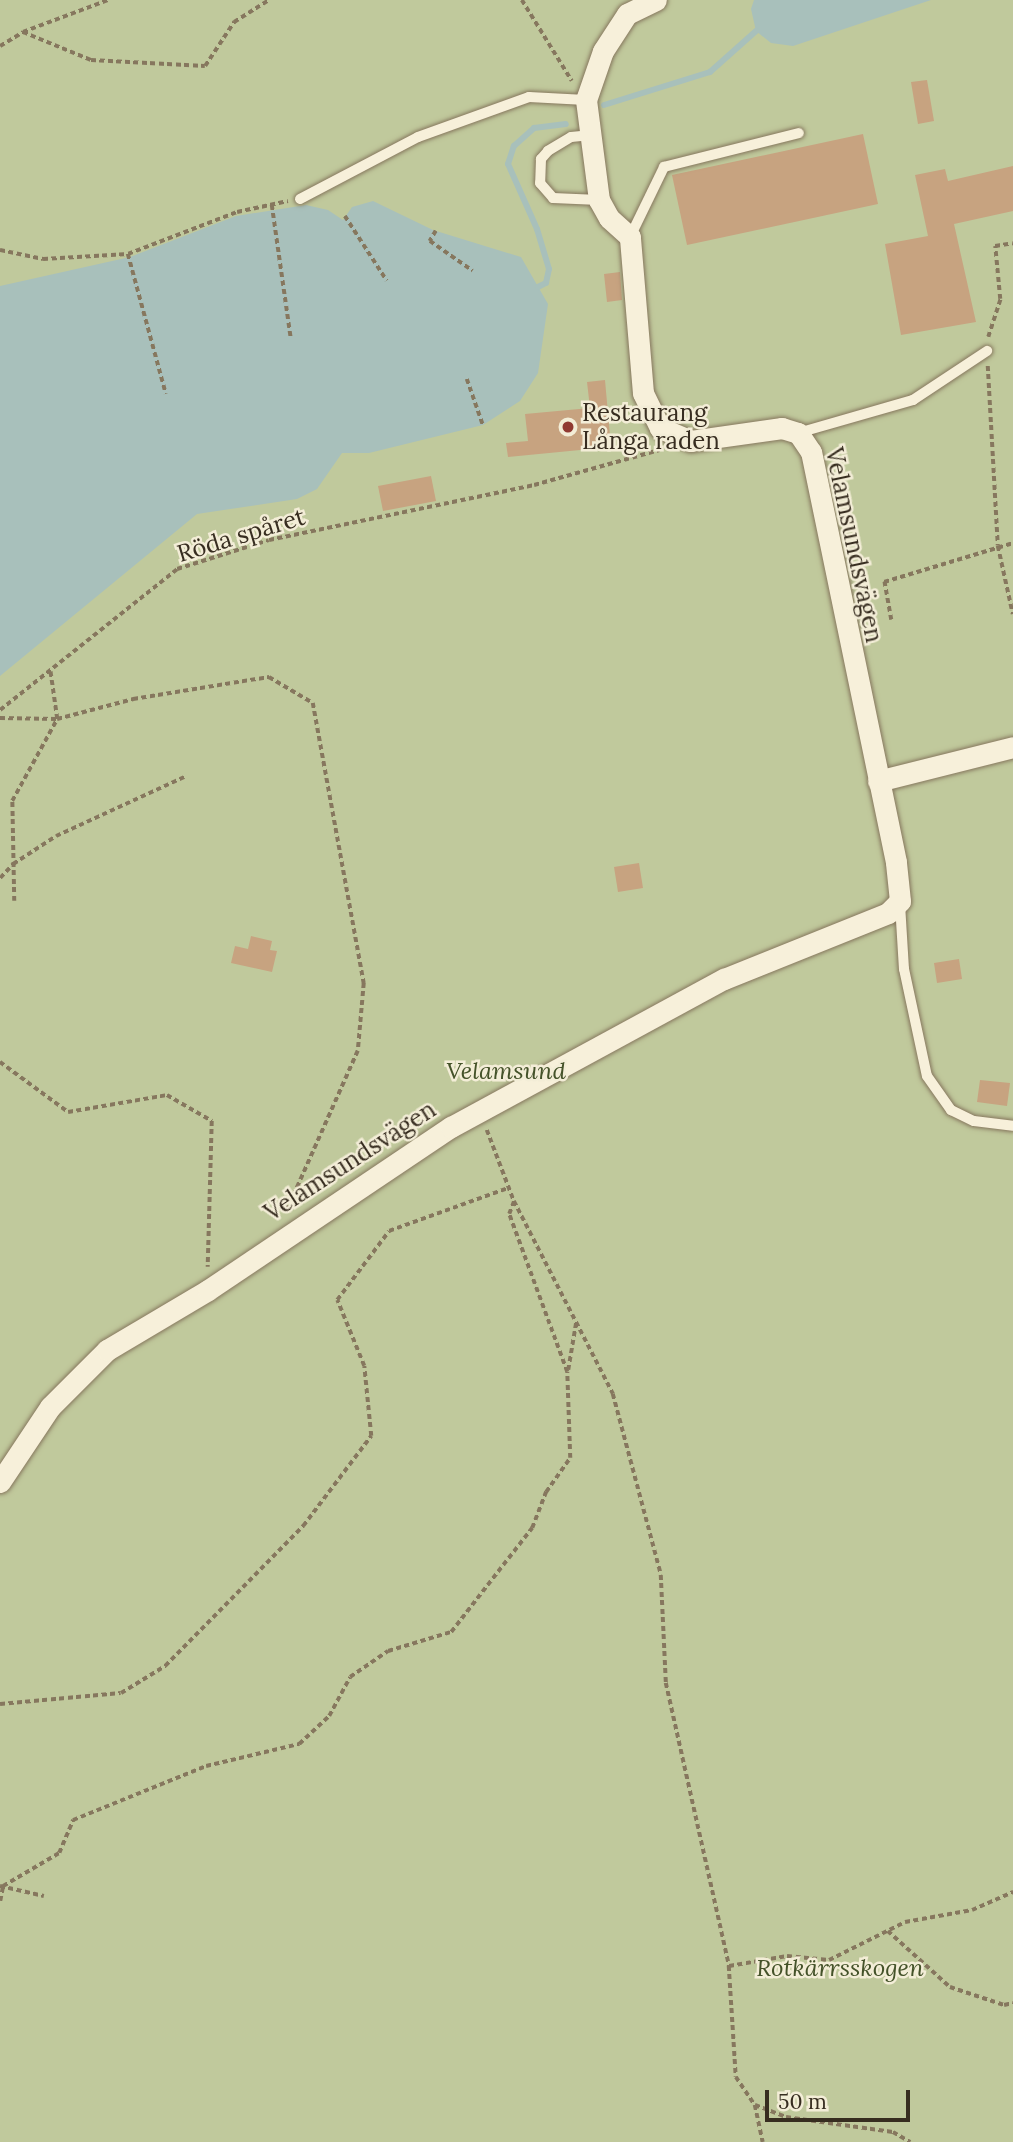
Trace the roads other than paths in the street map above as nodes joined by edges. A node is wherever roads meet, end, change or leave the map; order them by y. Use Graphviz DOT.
graph roads {
  1 [pos="656,0"];
  2 [pos="631,7"];
  3 [pos="587,96"];
  4 [pos="800,133"];
  5 [pos="590,135"];
  6 [pos="300,199"];
  7 [pos="599,200"];
  8 [pos="631,237"];
  9 [pos="987,351"];
  10 [pos="798,433"];
  11 [pos="1013,747"];
  12 [pos="878,781"];
  13 [pos="900,901"];
  14 [pos="1013,1126"];
  15 [pos="0,1482"];
  1 -- 2 [label="street"];
  2 -- 3 [label="street"];
  3 -- 5 [label="street"];
  3 -- 6 [label="lane"];
  4 -- 8 [label="lane"];
  5 -- 7 [label="street"];
  5 -- 7 [label="lane"];
  7 -- 8 [label="street"];
  8 -- 10 [label="street, Velamsundsvägen"];
  9 -- 10 [label="lane"];
  10 -- 12 [label="street, Velamsundsvägen"];
  11 -- 12 [label="street"];
  12 -- 13 [label="street, Velamsundsvägen"];
  13 -- 14 [label="lane"];
  13 -- 15 [label="street, Velamsundsvägen"];
}
